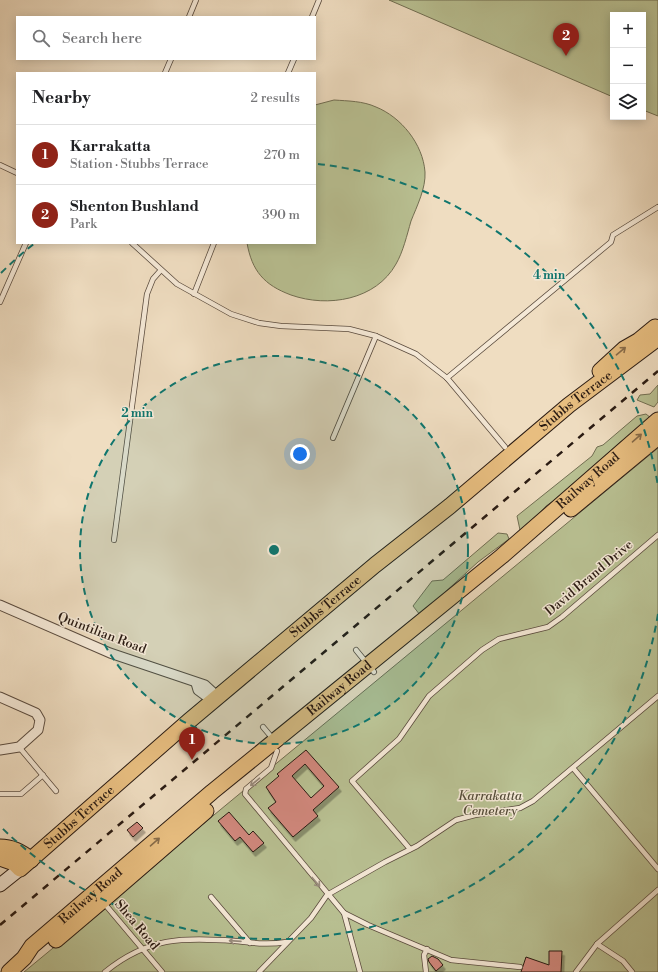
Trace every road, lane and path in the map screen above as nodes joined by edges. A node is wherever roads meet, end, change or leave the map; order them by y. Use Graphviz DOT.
graph roads {
  1 [pos="196,0"];
  2 [pos="319,0"];
  3 [pos="189,16"];
  4 [pos="312,16"];
  5 [pos="171,60"];
  6 [pos="294,60"];
  7 [pos="165,72"];
  8 [pos="288,72"];
  9 [pos="0,165"];
  10 [pos="16,173"];
  11 [pos="658,207"];
  12 [pos="26,244"];
  13 [pos="133,244"];
  14 [pos="214,244"];
  15 [pos="161,270"];
  16 [pos="194,294"];
  17 [pos="0,302"];
  18 [pos="657,329"];
  19 [pos="376,336"];
  20 [pos="447,378"];
  21 [pos="658,420"];
  22 [pos="658,437"];
  23 [pos="333,438"];
  24 [pos="505,447"];
  25 [pos="658,535"];
  26 [pos="114,540"];
  27 [pos="0,605"];
  28 [pos="356,650"];
  29 [pos="371,668"];
  30 [pos="213,696"];
  31 [pos="658,696"];
  32 [pos="0,697"];
  33 [pos="263,727"];
  34 [pos="276,746"];
  35 [pos="19,747"];
  36 [pos="0,750"];
  37 [pos="573,768"];
  38 [pos="43,775"];
  39 [pos="56,791"];
  40 [pos="0,794"];
  41 [pos="0,847"];
  42 [pos="410,849"];
  43 [pos="0,858"];
  44 [pos="23,862"];
  45 [pos="658,869"];
  46 [pos="0,875"];
  47 [pos="0,886"];
  48 [pos="658,890"];
  49 [pos="327,895"];
  50 [pos="99,897"];
  51 [pos="211,897"];
  52 [pos="344,913"];
  53 [pos="287,942"];
  54 [pos="250,943"];
  55 [pos="597,944"];
  56 [pos="142,949"];
  57 [pos="427,949"];
  58 [pos="520,967"];
  59 [pos="9,972"];
  60 [pos="105,972"];
  61 [pos="162,972"];
  62 [pos="259,972"];
  63 [pos="360,972"];
  64 [pos="426,972"];
  65 [pos="576,972"];
  66 [pos="632,972"];
  1 -- 3 [label="lane"];
  2 -- 4 [label="lane"];
  5 -- 7 [label="lane"];
  6 -- 8 [label="lane"];
  9 -- 10 [label="lane"];
  11 -- 20 [label="lane"];
  12 -- 17 [label="lane"];
  13 -- 15 [label="lane"];
  14 -- 16 [label="lane"];
  15 -- 16 [label="lane"];
  15 -- 26 [label="lane"];
  16 -- 19 [label="lane"];
  24 -- 18 [label="main road, Stubbs Terrace, one-way"];
  18 -- 30 [label="main road, Stubbs Terrace"];
  19 -- 20 [label="lane"];
  19 -- 23 [label="lane"];
  20 -- 24 [label="lane"];
  29 -- 21 [label="main road, Railway Road, one-way"];
  22 -- 29 [label="main road, Railway Road"];
  24 -- 30 [label="main road, Stubbs Terrace"];
  25 -- 42 [label="lane, David Brand Drive"];
  27 -- 30 [label="street, Quintilian Road"];
  28 -- 29 [label="lane"];
  29 -- 34 [label="main road, Railway Road"];
  30 -- 44 [label="main road, Stubbs Terrace"];
  31 -- 37 [label="lane"];
  32 -- 35 [label="street"];
  33 -- 34 [label="lane"];
  34 -- 49 [label="lane, one-way"];
  34 -- 50 [label="main road, Railway Road"];
  35 -- 36 [label="street"];
  35 -- 38 [label="lane"];
  37 -- 42 [label="lane"];
  37 -- 45 [label="lane"];
  38 -- 39 [label="lane"];
  38 -- 40 [label="lane"];
  41 -- 44 [label="main road"];
  42 -- 49 [label="lane"];
  43 -- 44 [label="main road"];
  44 -- 46 [label="street, Stubbs Terrace"];
  44 -- 47 [label="street, Stubbs Terrace"];
  48 -- 55 [label="lane"];
  49 -- 52 [label="lane"];
  49 -- 53 [label="lane"];
  50 -- 56 [label="lane, Shea Road"];
  50 -- 59 [label="main road, Railway Road"];
  51 -- 54 [label="lane"];
  52 -- 57 [label="lane"];
  52 -- 63 [label="lane"];
  53 -- 54 [label="lane"];
  53 -- 62 [label="lane"];
  54 -- 56 [label="lane, one-way"];
  55 -- 65 [label="lane"];
  55 -- 66 [label="lane"];
  56 -- 60 [label="lane"];
  56 -- 61 [label="lane, Shea Road"];
  57 -- 58 [label="lane"];
  57 -- 64 [label="lane"];
}
